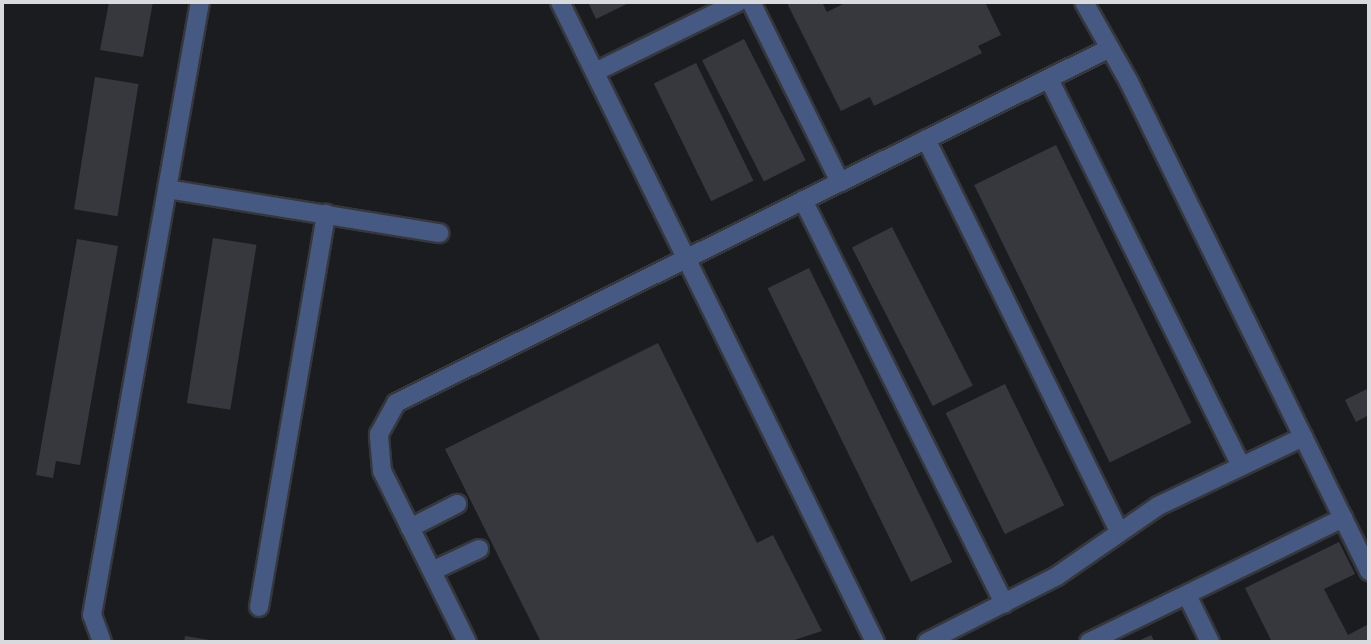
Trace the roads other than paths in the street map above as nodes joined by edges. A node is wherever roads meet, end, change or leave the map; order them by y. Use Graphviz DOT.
graph roads {
  1 [pos="200,2"];
  2 [pos="560,2"];
  3 [pos="738,2"];
  4 [pos="751,2"];
  5 [pos="1084,2"];
  6 [pos="1111,48"];
  7 [pos="595,72"];
  8 [pos="1049,79"];
  9 [pos="926,139"];
  10 [pos="840,182"];
  11 [pos="167,189"];
  12 [pos="803,200"];
  13 [pos="326,215"];
  14 [pos="439,233"];
  15 [pos="687,258"];
  16 [pos="1303,437"];
  17 [pos="1241,466"];
  18 [pos="457,504"];
  19 [pos="1343,518"];
  20 [pos="410,528"];
  21 [pos="1118,529"];
  22 [pos="479,549"];
  23 [pos="432,571"];
  24 [pos="1369,571"];
  25 [pos="1186,595"];
  26 [pos="1004,604"];
  27 [pos="259,607"];
  28 [pos="102,642"];
  29 [pos="467,642"];
  30 [pos="875,642"];
  31 [pos="928,642"];
  32 [pos="1089,642"];
  33 [pos="1210,642"];
  1 -- 11 [label="lane"];
  2 -- 7 [label="lane"];
  3 -- 7 [label="lane"];
  4 -- 10 [label="lane"];
  5 -- 6 [label="lane"];
  6 -- 8 [label="lane"];
  6 -- 16 [label="lane"];
  7 -- 15 [label="lane"];
  8 -- 9 [label="lane"];
  8 -- 17 [label="lane"];
  9 -- 10 [label="lane"];
  9 -- 21 [label="lane"];
  10 -- 12 [label="lane"];
  11 -- 13 [label="lane"];
  11 -- 28 [label="lane"];
  12 -- 15 [label="lane"];
  12 -- 26 [label="lane"];
  13 -- 14 [label="lane"];
  13 -- 27 [label="lane"];
  15 -- 20 [label="lane"];
  15 -- 30 [label="lane"];
  16 -- 17 [label="lane"];
  16 -- 19 [label="lane"];
  17 -- 21 [label="lane"];
  18 -- 20 [label="lane"];
  19 -- 24 [label="lane"];
  19 -- 25 [label="lane"];
  20 -- 23 [label="lane"];
  21 -- 26 [label="lane"];
  22 -- 23 [label="lane"];
  23 -- 29 [label="lane"];
  25 -- 32 [label="lane"];
  25 -- 33 [label="lane"];
  26 -- 31 [label="lane"];
}
